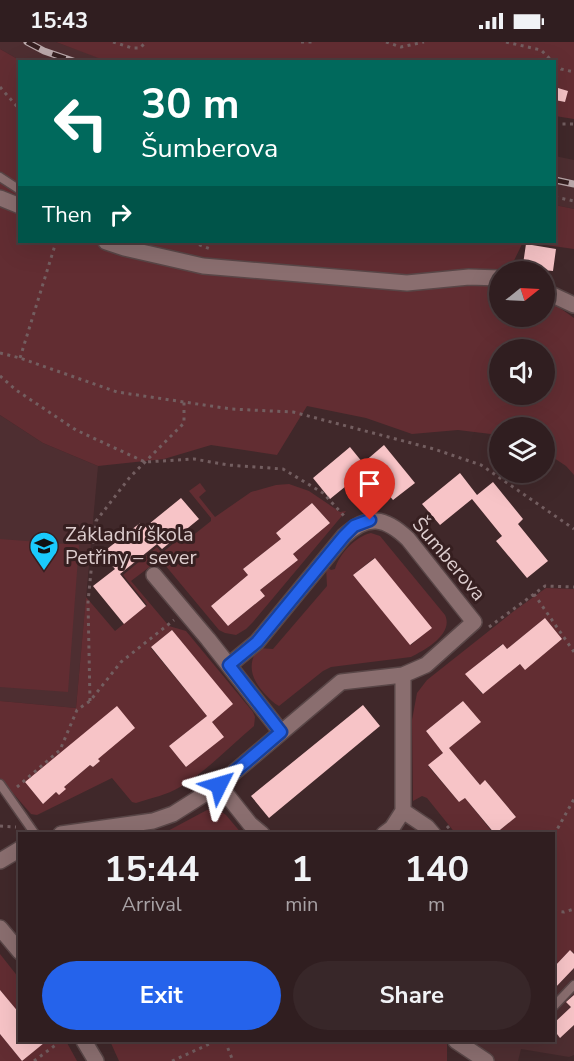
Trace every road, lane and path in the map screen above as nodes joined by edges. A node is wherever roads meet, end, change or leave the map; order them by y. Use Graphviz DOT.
graph roads {
  1 [pos="113,42"];
  2 [pos="146,42"];
  3 [pos="301,42"];
  4 [pos="313,42"];
  5 [pos="386,42"];
  6 [pos="424,42"];
  7 [pos="506,42"];
  8 [pos="551,60"];
  9 [pos="556,65"];
  10 [pos="574,72"];
  11 [pos="0,87"];
  12 [pos="18,108"];
  13 [pos="556,124"];
  14 [pos="574,124"];
  15 [pos="0,177"];
  16 [pos="18,189"];
  17 [pos="556,197"];
  18 [pos="0,198"];
  19 [pos="574,201"];
  20 [pos="18,205"];
  21 [pos="56,243"];
  22 [pos="109,243"];
  23 [pos="489,278"];
  24 [pos="555,296"];
  25 [pos="574,305"];
  26 [pos="0,353"];
  27 [pos="20,358"];
  28 [pos="0,376"];
  29 [pos="184,402"];
  30 [pos="145,462"];
  31 [pos="354,526"];
  32 [pos="574,529"];
  33 [pos="154,574"];
  34 [pos="574,587"];
  35 [pos="534,594"];
  36 [pos="184,611"];
  37 [pos="481,633"];
  38 [pos="574,652"];
  39 [pos="229,665"];
  40 [pos="403,675"];
  41 [pos="90,701"];
  42 [pos="281,732"];
  43 [pos="0,784"];
  44 [pos="219,785"];
  45 [pos="10,796"];
  46 [pos="574,799"];
  47 [pos="403,811"];
  48 [pos="447,825"];
  49 [pos="34,832"];
  50 [pos="75,832"];
  51 [pos="260,832"];
  52 [pos="387,832"];
  53 [pos="432,832"];
  54 [pos="452,832"];
  55 [pos="555,833"];
  56 [pos="18,850"];
  57 [pos="0,861"];
  58 [pos="574,909"];
  59 [pos="555,911"];
  60 [pos="0,928"];
  61 [pos="18,950"];
  62 [pos="574,985"];
  63 [pos="555,1005"];
  64 [pos="60,1042"];
  65 [pos="85,1042"];
  66 [pos="214,1042"];
  67 [pos="225,1042"];
  68 [pos="458,1042"];
  69 [pos="34,1061"];
  70 [pos="96,1061"];
  71 [pos="172,1061"];
  72 [pos="233,1061"];
  73 [pos="486,1061"];
  1 -- 2 [label="path"];
  3 -- 4 [label="path"];
  5 -- 6 [label="path"];
  7 -- 8 [label="path"];
  9 -- 10 [label="path"];
  11 -- 12 [label="path"];
  13 -- 14 [label="path"];
  15 -- 16 [label="lane"];
  17 -- 19 [label="path"];
  18 -- 20 [label="street"];
  21 -- 27 [label="path"];
  22 -- 23 [label="street"];
  24 -- 25 [label="street"];
  26 -- 27 [label="path"];
  27 -- 29 [label="path"];
  28 -- 30 [label="path"];
  29 -- 30 [label="path"];
  29 -- 32 [label="path"];
  30 -- 31 [label="path"];
  30 -- 41 [label="path"];
  31 -- 39 [label="street"];
  31 -- 40 [label="street, Šumberova"];
  33 -- 36 [label="street"];
  34 -- 35 [label="path"];
  35 -- 37 [label="path"];
  35 -- 38 [label="path"];
  36 -- 39 [label="street"];
  36 -- 41 [label="path"];
  39 -- 42 [label="street"];
  40 -- 42 [label="street"];
  40 -- 47 [label="street"];
  41 -- 45 [label="path"];
  42 -- 44 [label="street"];
  43 -- 45 [label="lane"];
  44 -- 50 [label="street"];
  44 -- 51 [label="street"];
  45 -- 49 [label="lane"];
  46 -- 55 [label="path"];
  47 -- 52 [label="street"];
  47 -- 53 [label="street"];
  48 -- 54 [label="path"];
  56 -- 57 [label="street"];
  58 -- 59 [label="path"];
  60 -- 61 [label="street"];
  62 -- 63 [label="lane"];
  64 -- 69 [label="path"];
  65 -- 70 [label="street"];
  66 -- 71 [label="path"];
  67 -- 72 [label="path"];
  68 -- 73 [label="street"];
}
